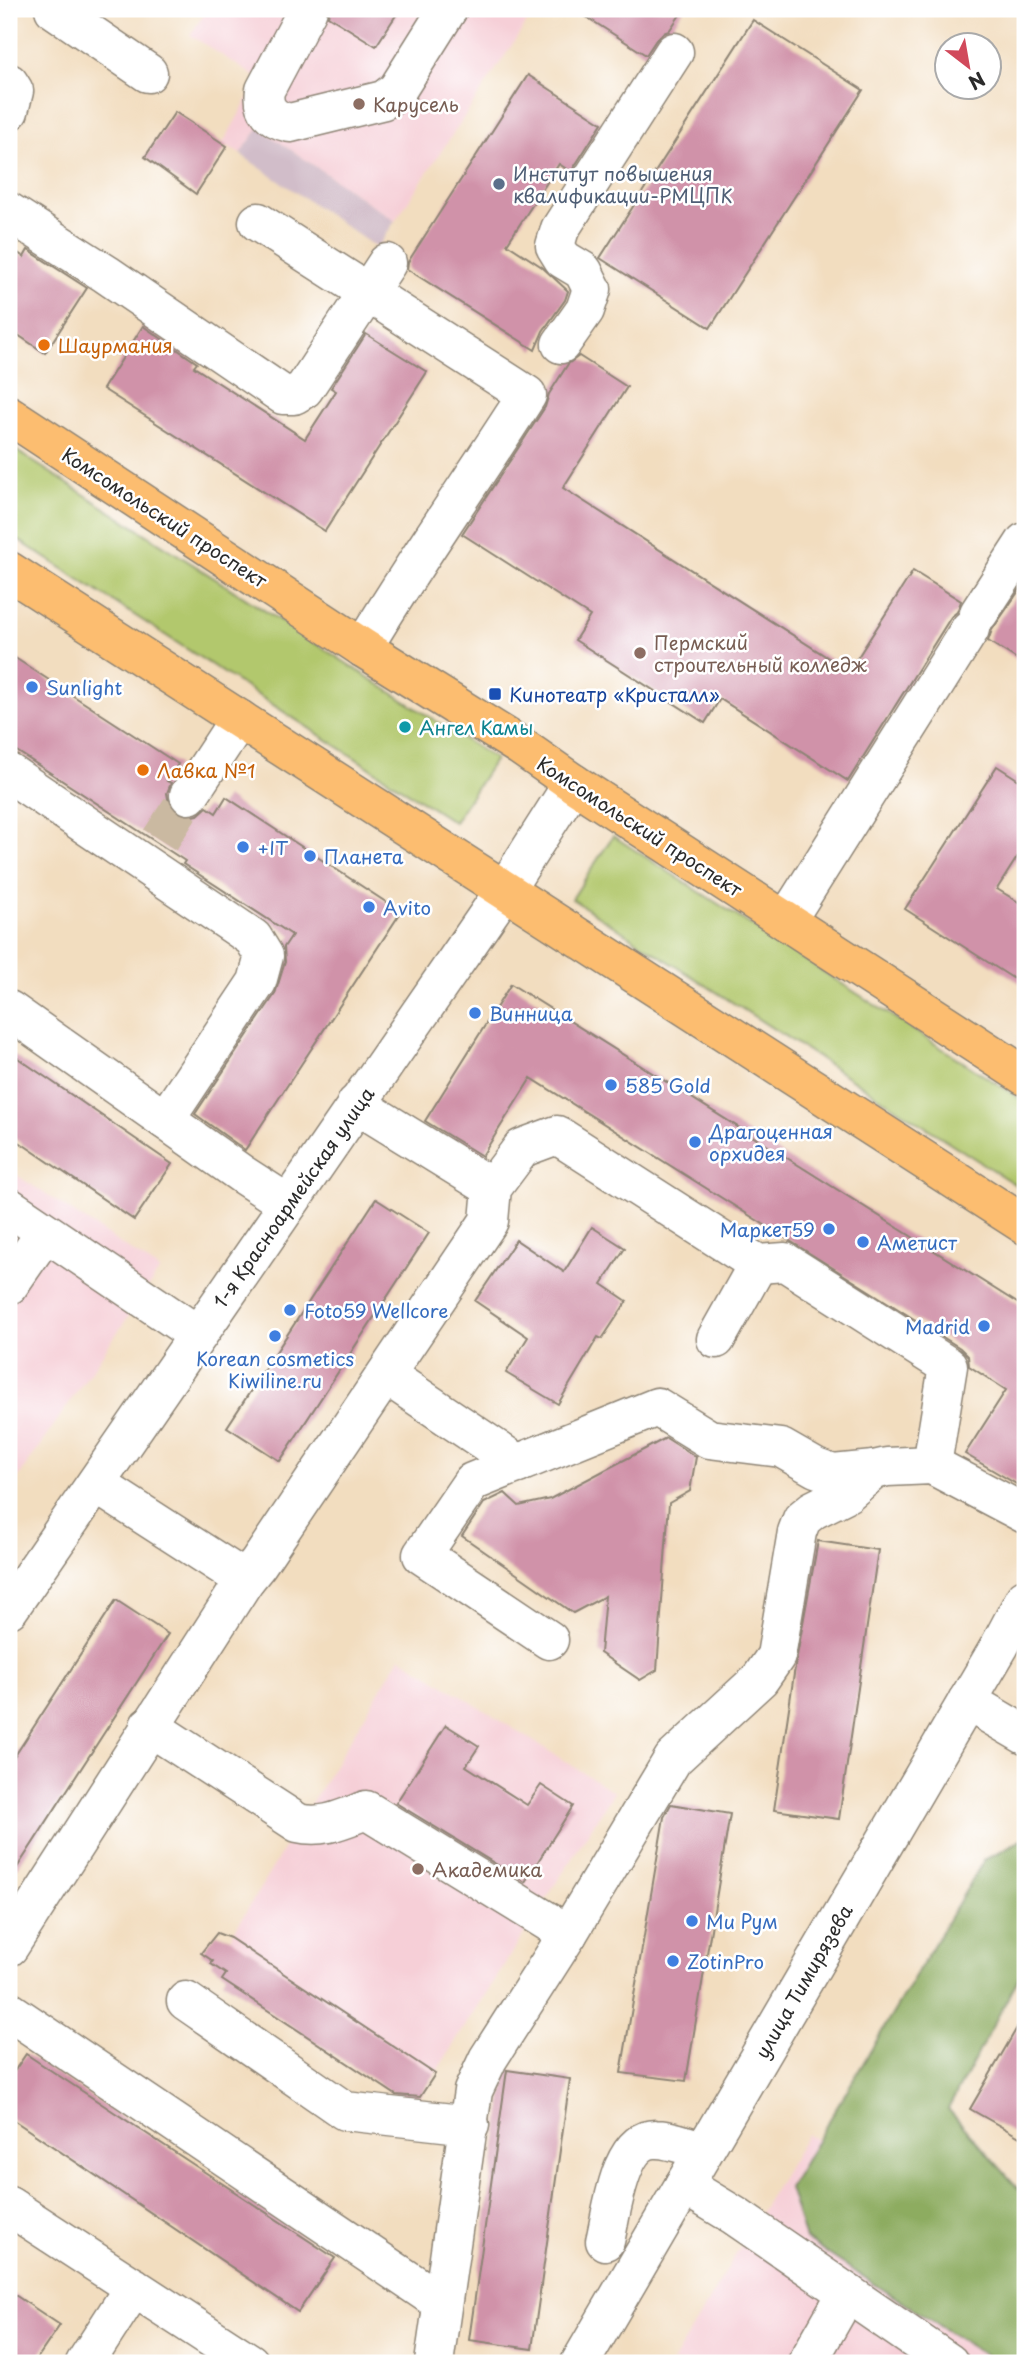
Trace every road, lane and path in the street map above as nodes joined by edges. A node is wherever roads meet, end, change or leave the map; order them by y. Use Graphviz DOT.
graph roads {
  1 [pos="54,9"];
  2 [pos="308,9"];
  3 [pos="448,9"];
  4 [pos="674,52"];
  5 [pos="148,73"];
  6 [pos="9,83"];
  7 [pos="9,111"];
  8 [pos="9,212"];
  9 [pos="258,222"];
  10 [pos="377,277"];
  11 [pos="527,395"];
  12 [pos="9,415"];
  13 [pos="1025,542"];
  14 [pos="9,571"];
  15 [pos="363,648"];
  16 [pos="239,719"];
  17 [pos="9,773"];
  18 [pos="573,783"];
  19 [pos="189,795"];
  20 [pos="505,890"];
  21 [pos="786,921"];
  22 [pos="9,1010"];
  23 [pos="1025,1076"];
  24 [pos="356,1104"];
  25 [pos="165,1120"];
  26 [pos="492,1188"];
  27 [pos="288,1204"];
  28 [pos="9,1208"];
  29 [pos="1025,1225"];
  30 [pos="45,1233"];
  31 [pos="758,1264"];
  32 [pos="13,1270"];
  33 [pos="198,1335"];
  34 [pos="716,1339"];
  35 [pos="386,1375"];
  36 [pos="518,1464"];
  37 [pos="932,1465"];
  38 [pos="874,1470"];
  39 [pos="96,1484"];
  40 [pos="1025,1514"];
  41 [pos="245,1580"];
  42 [pos="1025,1598"];
  43 [pos="9,1609"];
  44 [pos="549,1640"];
  45 [pos="1012,1654"];
  46 [pos="967,1700"];
  47 [pos="149,1726"];
  48 [pos="1025,1735"];
  49 [pos="568,1934"];
  50 [pos="9,1947"];
  51 [pos="186,2001"];
  52 [pos="9,2011"];
  53 [pos="470,2125"];
  54 [pos="704,2150"];
  55 [pos="684,2185"];
  56 [pos="9,2206"];
  57 [pos="605,2241"];
  58 [pos="134,2287"];
  59 [pos="847,2293"];
  60 [pos="442,2303"];
  61 [pos="85,2363"];
  62 [pos="250,2363"];
  63 [pos="434,2363"];
  64 [pos="580,2363"];
  65 [pos="807,2363"];
  66 [pos="949,2363"];
  1 -- 5 [label="street"];
  2 -- 3 [label="street"];
  4 -- 11 [label="street"];
  6 -- 7 [label="street"];
  8 -- 10 [label="street"];
  9 -- 10 [label="street"];
  10 -- 11 [label="street"];
  11 -- 15 [label="street"];
  12 -- 15 [label="main road, Комсомольский проспект"];
  13 -- 21 [label="street"];
  14 -- 16 [label="main road"];
  15 -- 18 [label="main road, Комсомольский проспект"];
  16 -- 19 [label="street"];
  16 -- 20 [label="main road"];
  17 -- 25 [label="street"];
  18 -- 20 [label="street, 1-я Красноармейская улица"];
  18 -- 21 [label="main road, Комсомольский проспект"];
  20 -- 24 [label="street, 1-я Красноармейская улица"];
  20 -- 29 [label="main road"];
  21 -- 23 [label="main road, Комсомольский проспект"];
  22 -- 25 [label="street"];
  24 -- 26 [label="street"];
  24 -- 27 [label="street, 1-я Красноармейская улица"];
  25 -- 27 [label="street"];
  26 -- 31 [label="street"];
  26 -- 35 [label="street"];
  27 -- 33 [label="street, 1-я Красноармейская улица"];
  28 -- 30 [label="street"];
  30 -- 32 [label="street"];
  30 -- 33 [label="street"];
  31 -- 34 [label="street"];
  31 -- 37 [label="street"];
  33 -- 39 [label="street, 1-я Красноармейская улица"];
  35 -- 36 [label="street"];
  35 -- 41 [label="street"];
  36 -- 38 [label="street"];
  36 -- 44 [label="street"];
  37 -- 38 [label="street"];
  37 -- 40 [label="street"];
  38 -- 49 [label="street"];
  39 -- 41 [label="street"];
  39 -- 43 [label="street, 1-я Красноармейская улица"];
  41 -- 47 [label="street"];
  42 -- 45 [label="street, улица Тимирязева"];
  45 -- 46 [label="street, улица Тимирязева"];
  46 -- 48 [label="street"];
  46 -- 54 [label="street, улица Тимирязева"];
  47 -- 49 [label="street"];
  47 -- 50 [label="street"];
  49 -- 53 [label="street"];
  51 -- 53 [label="street"];
  52 -- 60 [label="street"];
  53 -- 60 [label="street"];
  54 -- 55 [label="street, улица Тимирязева"];
  54 -- 57 [label="street"];
  55 -- 59 [label="street"];
  55 -- 64 [label="street, улица Тимирязева"];
  56 -- 58 [label="street"];
  58 -- 61 [label="street"];
  58 -- 62 [label="street"];
  59 -- 65 [label="street"];
  59 -- 66 [label="street"];
  60 -- 63 [label="street"];
}
